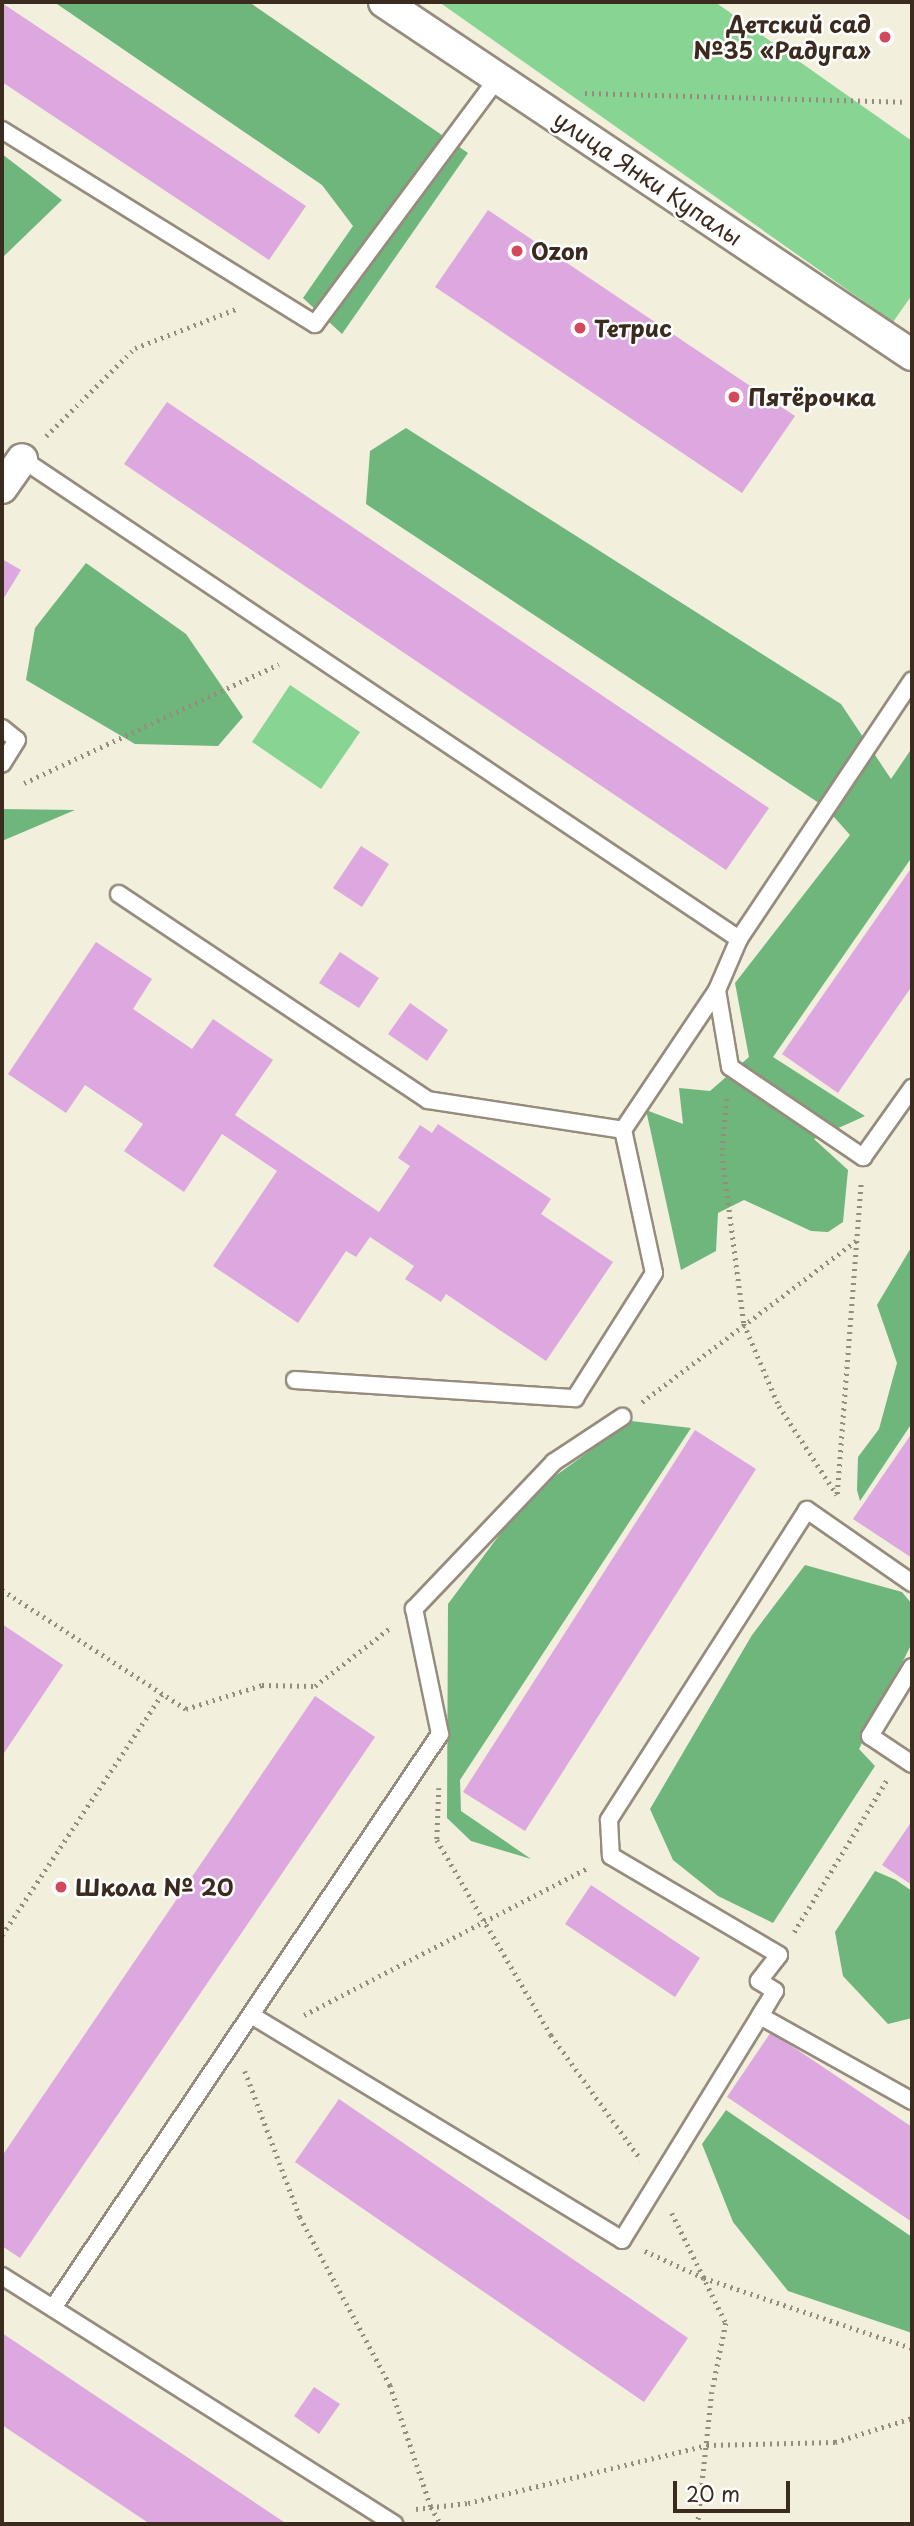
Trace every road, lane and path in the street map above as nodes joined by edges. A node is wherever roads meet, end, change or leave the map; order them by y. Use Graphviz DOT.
graph roads {
  1 [pos="384,2"];
  2 [pos="498,78"];
  3 [pos="577,92"];
  4 [pos="902,102"];
  5 [pos="2,130"];
  6 [pos="269,296"];
  7 [pos="912,355"];
  8 [pos="22,459"];
  9 [pos="2,488"];
  10 [pos="309,651"];
  11 [pos="912,681"];
  12 [pos="2,728"];
  13 [pos="2,764"];
  14 [pos="14,787"];
  15 [pos="119,894"];
  16 [pos="739,939"];
  17 [pos="717,990"];
  18 [pos="730,1067"];
  19 [pos="912,1088"];
  20 [pos="623,1130"];
  21 [pos="863,1157"];
  22 [pos="856,1240"];
  23 [pos="744,1324"];
  24 [pos="295,1380"];
  25 [pos="622,1418"];
  26 [pos="837,1495"];
  27 [pos="835,1529"];
  28 [pos="912,1583"];
  29 [pos="2,1590"];
  30 [pos="414,1609"];
  31 [pos="912,1667"];
  32 [pos="162,1694"];
  33 [pos="440,1734"];
  34 [pos="907,1760"];
  35 [pos="611,1856"];
  36 [pos="484,1922"];
  37 [pos="2,1936"];
  38 [pos="779,1955"];
  39 [pos="775,1991"];
  40 [pos="251,2015"];
  41 [pos="276,2030"];
  42 [pos="233,2041"];
  43 [pos="912,2101"];
  44 [pos="657,2183"];
  45 [pos="622,2240"];
  46 [pos="2,2276"];
  47 [pos="704,2278"];
  48 [pos="53,2308"];
  49 [pos="912,2348"];
  50 [pos="912,2418"];
  51 [pos="707,2445"];
  52 [pos="431,2507"];
  53 [pos="378,2514"];
  54 [pos="394,2524"];
  55 [pos="441,2524"];
  56 [pos="698,2524"];
  1 -- 2 [label="street, улица Янки Купалы"];
  2 -- 6 [label="lane"];
  2 -- 7 [label="street, улица Янки Купалы"];
  3 -- 4 [label="path"];
  5 -- 6 [label="lane"];
  6 -- 8 [label="path"];
  8 -- 9 [label="street"];
  8 -- 10 [label="lane"];
  10 -- 14 [label="path"];
  10 -- 16 [label="lane"];
  11 -- 16 [label="lane"];
  12 -- 13 [label="lane"];
  15 -- 20 [label="lane"];
  16 -- 17 [label="lane"];
  17 -- 18 [label="lane"];
  17 -- 20 [label="lane"];
  18 -- 21 [label="lane"];
  18 -- 23 [label="path"];
  19 -- 21 [label="lane"];
  20 -- 24 [label="lane"];
  21 -- 22 [label="path"];
  22 -- 23 [label="path"];
  22 -- 26 [label="path"];
  23 -- 25 [label="path"];
  23 -- 26 [label="path"];
  25 -- 30 [label="lane"];
  26 -- 27 [label="path"];
  27 -- 28 [label="lane"];
  27 -- 35 [label="lane"];
  29 -- 32 [label="path"];
  30 -- 32 [label="path"];
  30 -- 33 [label="lane"];
  31 -- 34 [label="lane"];
  32 -- 37 [label="path"];
  33 -- 36 [label="path"];
  33 -- 40 [label="lane"];
  34 -- 38 [label="path"];
  35 -- 36 [label="path"];
  35 -- 38 [label="lane"];
  36 -- 41 [label="path"];
  36 -- 44 [label="path"];
  38 -- 39 [label="lane"];
  39 -- 43 [label="lane"];
  39 -- 44 [label="lane"];
  40 -- 41 [label="lane"];
  40 -- 42 [label="lane"];
  41 -- 45 [label="lane"];
  42 -- 48 [label="lane"];
  42 -- 52 [label="path"];
  44 -- 45 [label="lane"];
  44 -- 47 [label="path"];
  45 -- 47 [label="path"];
  46 -- 48 [label="lane"];
  47 -- 49 [label="path"];
  47 -- 51 [label="path"];
  48 -- 53 [label="lane"];
  50 -- 51 [label="path"];
  51 -- 52 [label="path"];
  51 -- 56 [label="path"];
  52 -- 53 [label="path"];
  52 -- 55 [label="path"];
  53 -- 54 [label="lane"];
}
